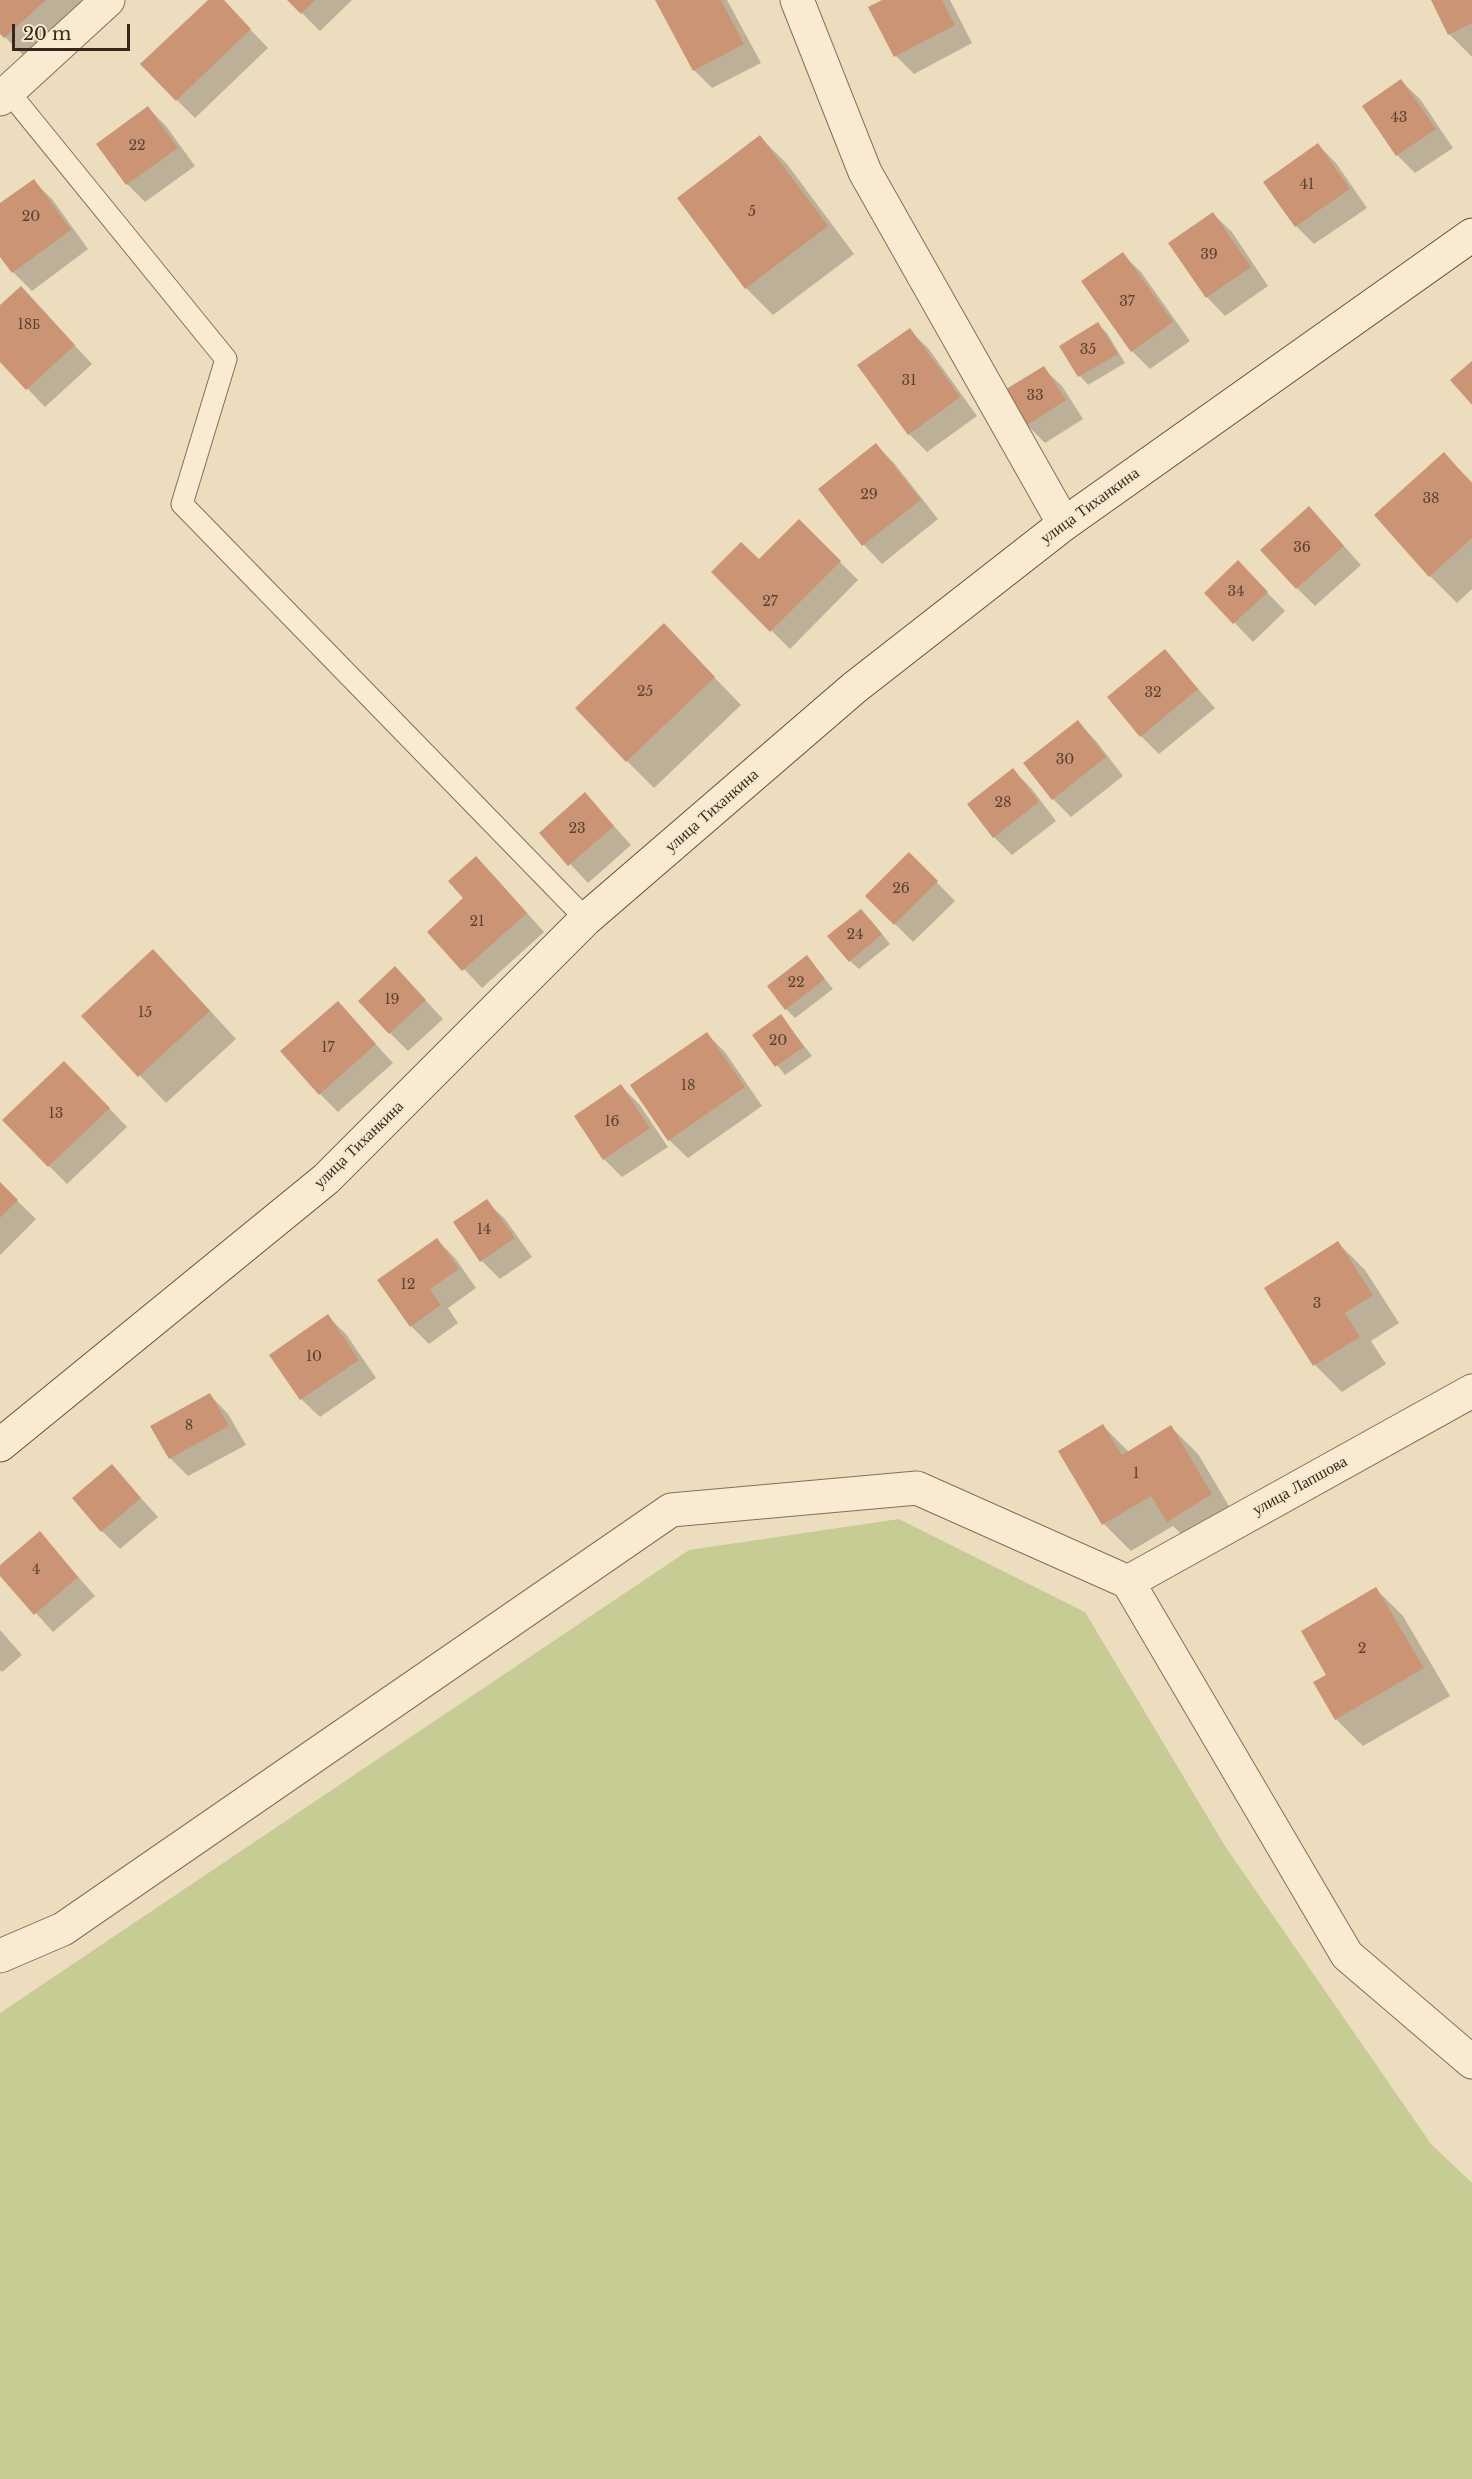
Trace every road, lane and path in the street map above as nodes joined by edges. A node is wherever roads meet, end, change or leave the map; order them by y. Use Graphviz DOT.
graph roads {
  1 [pos="108,0"];
  2 [pos="797,0"];
  3 [pos="3,90"];
  4 [pos="1472,235"];
  5 [pos="1064,524"];
  6 [pos="586,919"];
  7 [pos="1472,1391"];
  8 [pos="0,1445"];
  9 [pos="1128,1582"];
  10 [pos="0,1956"];
  11 [pos="1472,2062"];
  1 -- 3 [label="street"];
  2 -- 5 [label="street"];
  3 -- 6 [label="lane"];
  4 -- 5 [label="street, улица Тиханкина"];
  5 -- 6 [label="street, улица Тиханкина"];
  6 -- 8 [label="street, улица Тиханкина"];
  7 -- 9 [label="street, улица Лапшова"];
  9 -- 10 [label="street"];
  9 -- 11 [label="street"];
}
